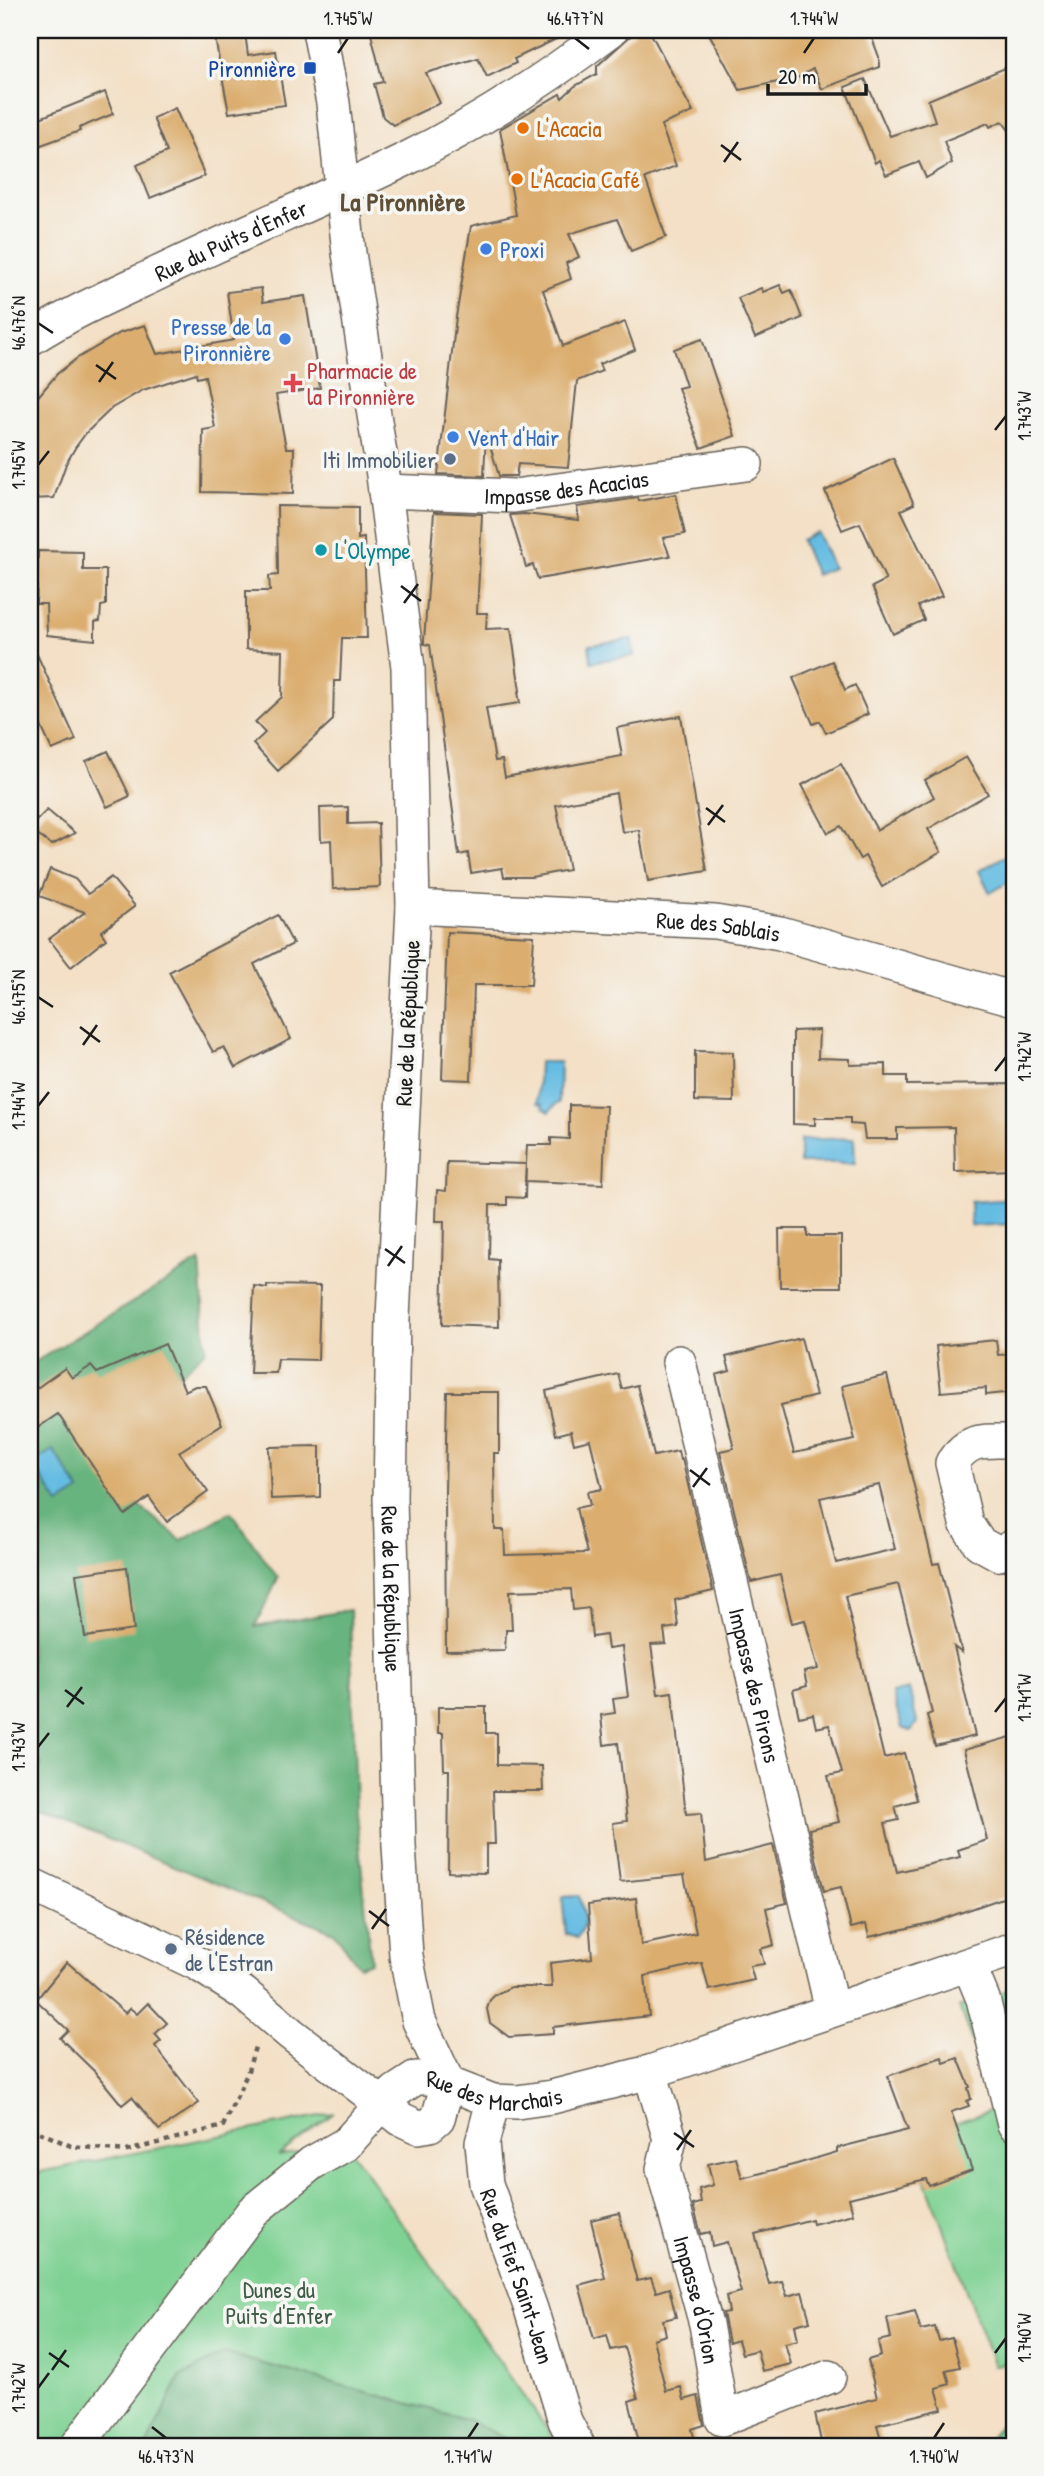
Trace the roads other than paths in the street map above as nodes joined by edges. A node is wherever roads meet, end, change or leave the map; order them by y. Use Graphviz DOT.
graph roads {
  1 [pos="319,30"];
  2 [pos="611,30"];
  3 [pos="341,188"];
  4 [pos="30,339"];
  5 [pos="746,464"];
  6 [pos="385,491"];
  7 [pos="413,907"];
  8 [pos="1014,999"];
  9 [pos="679,1362"];
  10 [pos="1014,1441"];
  11 [pos="1014,1546"];
  12 [pos="30,1884"];
  13 [pos="1014,1950"];
  14 [pos="969,1965"];
  15 [pos="832,2010"];
  16 [pos="419,2021"];
  17 [pos="650,2072"];
  18 [pos="448,2083"];
  19 [pos="389,2097"];
  20 [pos="493,2101"];
  21 [pos="1014,2124"];
  22 [pos="829,2377"];
  23 [pos="77,2446"];
  24 [pos="578,2446"];
  1 -- 3 [label="street, Rue de la République"];
  2 -- 3 [label="street, Rue du Puits d'Enfer"];
  3 -- 4 [label="street, Rue du Puits d'Enfer"];
  3 -- 6 [label="street, Rue de la République"];
  5 -- 6 [label="street, Impasse des Acacias"];
  6 -- 7 [label="street, Rue de la République"];
  7 -- 8 [label="street, Rue des Sablais"];
  7 -- 16 [label="street, Rue de la République"];
  9 -- 15 [label="street, Impasse des Pirons"];
  10 -- 11 [label="street"];
  12 -- 19 [label="street"];
  13 -- 14 [label="street, Rue des Marchais"];
  14 -- 15 [label="street, Rue des Marchais"];
  14 -- 21 [label="street"];
  15 -- 17 [label="street, Rue des Marchais"];
  16 -- 18 [label="street, Rue de la République"];
  16 -- 19 [label="street, Rue de la République"];
  17 -- 20 [label="street, Rue des Marchais"];
  17 -- 22 [label="street, Impasse d'Orion"];
  18 -- 19 [label="street, Rue des Marchais"];
  18 -- 19 [label="street"];
  18 -- 20 [label="street, Rue des Marchais"];
  19 -- 23 [label="street, Rue des Marchais"];
  20 -- 24 [label="street, Rue du Fief Saint-Jean"];
}
